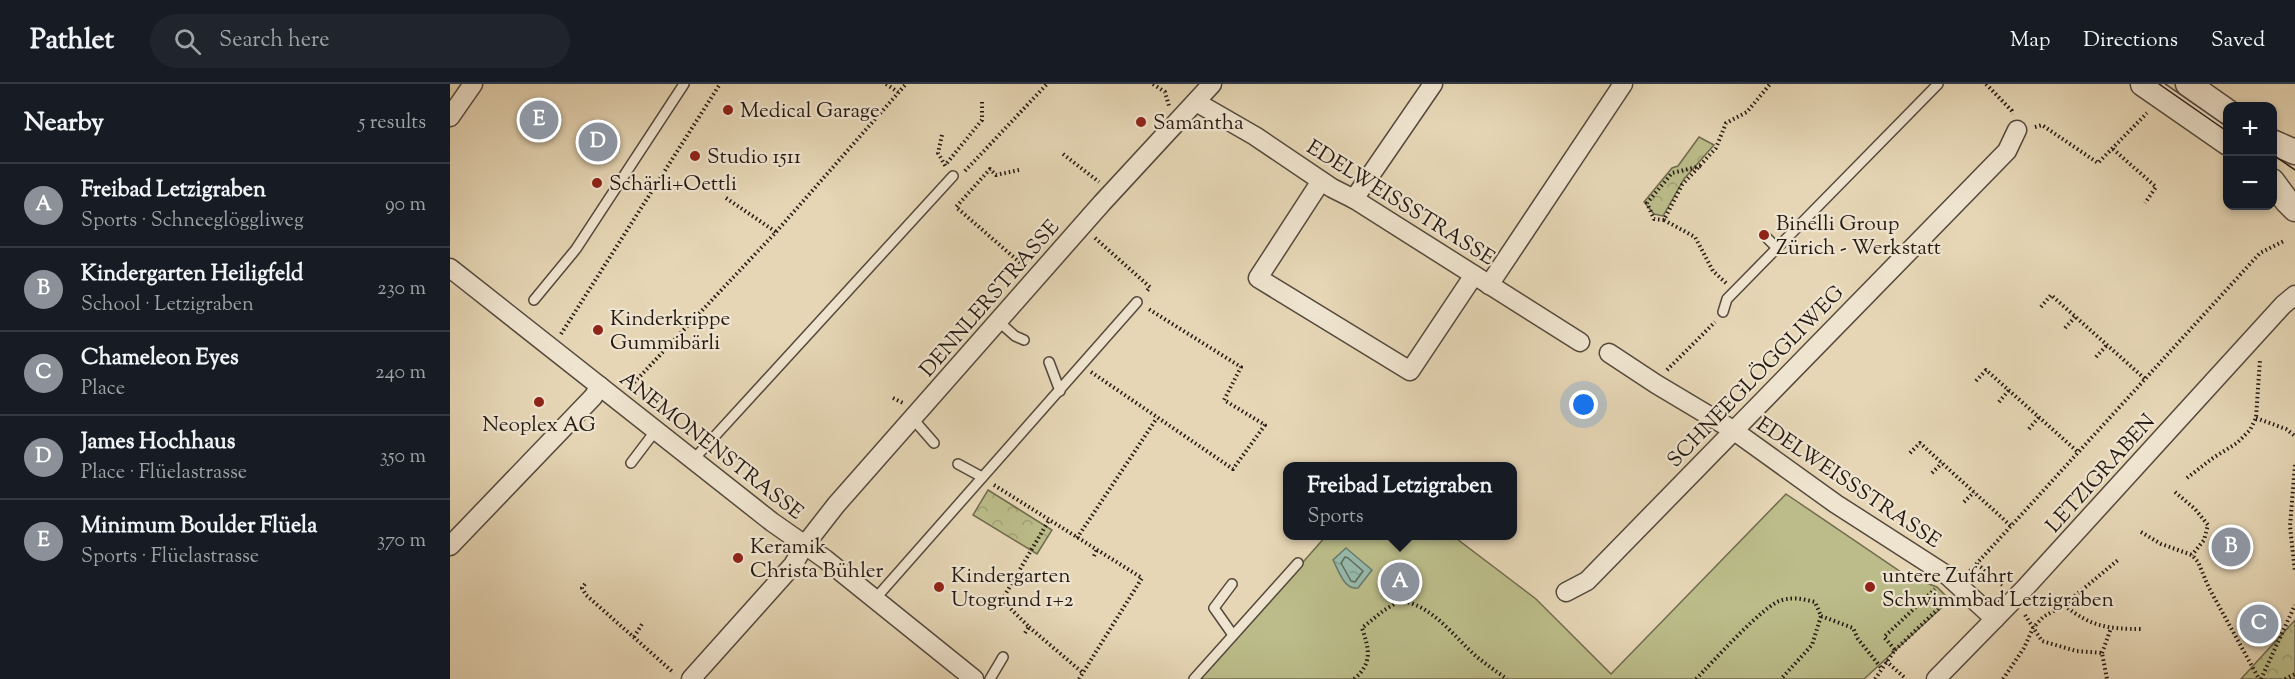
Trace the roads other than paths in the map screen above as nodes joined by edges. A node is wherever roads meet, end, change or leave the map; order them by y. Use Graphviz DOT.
graph roads {
  1 [pos="472,84"];
  2 [pos="684,84"];
  3 [pos="1212,84"];
  4 [pos="1433,84"];
  5 [pos="1623,84"];
  6 [pos="1938,84"];
  7 [pos="2143,84"];
  8 [pos="2188,84"];
  9 [pos="1196,102"];
  10 [pos="2223,108"];
  11 [pos="450,117"];
  12 [pos="2017,130"];
  13 [pos="2223,140"];
  14 [pos="2277,144"];
  15 [pos="2295,152"];
  16 [pos="953,176"];
  17 [pos="1321,181"];
  18 [pos="2277,188"];
  19 [pos="1354,199"];
  20 [pos="2295,209"];
  21 [pos="1764,235"];
  22 [pos="1777,248"];
  23 [pos="450,268"];
  24 [pos="1474,275"];
  25 [pos="1489,285"];
  26 [pos="2295,295"];
  27 [pos="534,300"];
  28 [pos="1137,302"];
  29 [pos="1723,312"];
  30 [pos="998,321"];
  31 [pos="1024,340"];
  32 [pos="1580,342"];
  33 [pos="1609,353"];
  34 [pos="1049,362"];
  35 [pos="600,386"];
  36 [pos="1060,391"];
  37 [pos="913,419"];
  38 [pos="1732,429"];
  39 [pos="656,430"];
  40 [pos="934,443"];
  41 [pos="693,460"];
  42 [pos="631,463"];
  43 [pos="958,464"];
  44 [pos="982,477"];
  45 [pos="450,546"];
  46 [pos="804,546"];
  47 [pos="1298,563"];
  48 [pos="1232,584"];
  49 [pos="1566,592"];
  50 [pos="875,599"];
  51 [pos="1995,619"];
  52 [pos="1233,635"];
  53 [pos="1003,657"];
  54 [pos="682,676"];
  55 [pos="974,679"];
  56 [pos="990,679"];
  57 [pos="1194,679"];
  58 [pos="1936,679"];
  1 -- 11 [label="street"];
  2 -- 27 [label="lane"];
  3 -- 9 [label="street, DENNLERSTRASSE"];
  4 -- 19 [label="street"];
  5 -- 25 [label="street"];
  6 -- 22 [label="lane"];
  7 -- 13 [label="street"];
  8 -- 10 [label="street"];
  9 -- 17 [label="street, EDELWEISSSTRASSE"];
  9 -- 30 [label="street, DENNLERSTRASSE"];
  12 -- 38 [label="street, SCHNEEGLÖGGLIWEG"];
  14 -- 15 [label="street"];
  16 -- 41 [label="lane"];
  17 -- 19 [label="street, EDELWEISSSTRASSE"];
  17 -- 24 [label="street"];
  18 -- 20 [label="street"];
  19 -- 24 [label="street, EDELWEISSSTRASSE"];
  21 -- 22 [label="lane"];
  22 -- 29 [label="lane"];
  23 -- 35 [label="street, ANEMONENSTRASSE"];
  24 -- 25 [label="street, EDELWEISSSTRASSE"];
  25 -- 32 [label="street, EDELWEISSSTRASSE"];
  26 -- 51 [label="street, LETZIGRABEN"];
  28 -- 36 [label="lane"];
  30 -- 31 [label="lane"];
  30 -- 37 [label="street, DENNLERSTRASSE"];
  33 -- 38 [label="street, EDELWEISSSTRASSE"];
  34 -- 36 [label="lane"];
  35 -- 39 [label="street, ANEMONENSTRASSE"];
  35 -- 45 [label="street"];
  36 -- 44 [label="lane"];
  37 -- 40 [label="lane"];
  37 -- 46 [label="street, DENNLERSTRASSE"];
  38 -- 49 [label="street, SCHNEEGLÖGGLIWEG"];
  38 -- 51 [label="street, EDELWEISSSTRASSE"];
  39 -- 41 [label="street, ANEMONENSTRASSE"];
  39 -- 42 [label="lane"];
  41 -- 46 [label="street, ANEMONENSTRASSE"];
  43 -- 44 [label="lane"];
  44 -- 50 [label="lane"];
  46 -- 50 [label="street"];
  46 -- 54 [label="street, DENNLERSTRASSE"];
  47 -- 52 [label="lane"];
  48 -- 52 [label="lane"];
  50 -- 55 [label="street"];
  51 -- 58 [label="street, LETZIGRABEN"];
  52 -- 57 [label="lane"];
  53 -- 56 [label="lane"];
}
